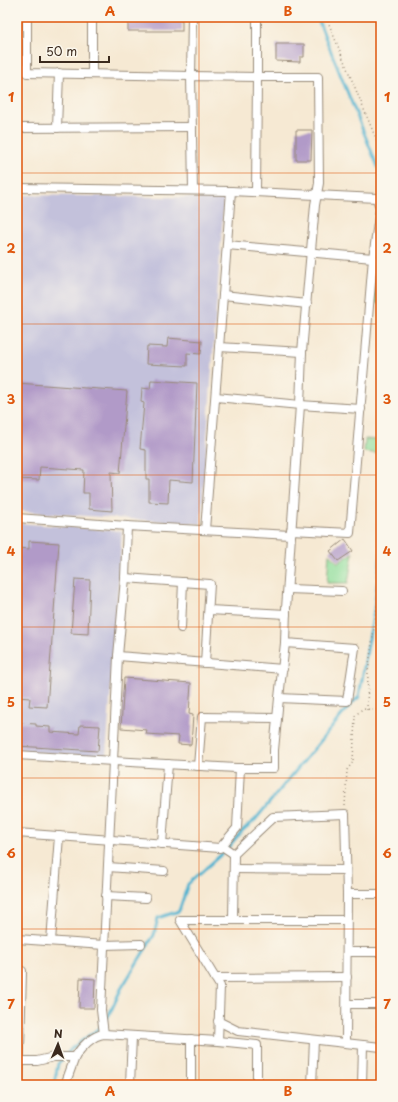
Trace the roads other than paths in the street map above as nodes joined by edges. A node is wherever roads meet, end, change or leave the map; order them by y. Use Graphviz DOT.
graph roads {
  1 [pos="27,17"];
  2 [pos="92,17"];
  3 [pos="192,17"];
  4 [pos="257,17"];
  5 [pos="17,73"];
  6 [pos="27,73"];
  7 [pos="59,73"];
  8 [pos="92,74"];
  9 [pos="191,76"];
  10 [pos="257,77"];
  11 [pos="17,128"];
  12 [pos="57,128"];
  13 [pos="192,128"];
  14 [pos="17,188"];
  15 [pos="193,190"];
  16 [pos="231,190"];
  17 [pos="256,192"];
  18 [pos="316,195"];
  19 [pos="227,245"];
  20 [pos="311,253"];
  21 [pos="373,258"];
  22 [pos="223,295"];
  23 [pos="306,304"];
  24 [pos="219,346"];
  25 [pos="302,352"];
  26 [pos="216,397"];
  27 [pos="300,405"];
  28 [pos="361,409"];
  29 [pos="17,518"];
  30 [pos="126,526"];
  31 [pos="205,530"];
  32 [pos="291,532"];
  33 [pos="125,578"];
  34 [pos="183,582"];
  35 [pos="288,589"];
  36 [pos="342,591"];
  37 [pos="209,610"];
  38 [pos="286,614"];
  39 [pos="180,628"];
  40 [pos="285,643"];
  41 [pos="118,656"];
  42 [pos="205,663"];
  43 [pos="283,669"];
  44 [pos="279,698"];
  45 [pos="277,718"];
  46 [pos="17,755"];
  47 [pos="113,761"];
  48 [pos="168,764"];
  49 [pos="198,766"];
  50 [pos="240,768"];
  51 [pos="17,833"];
  52 [pos="59,836"];
  53 [pos="109,840"];
  54 [pos="162,844"];
  55 [pos="222,846"];
  56 [pos="233,853"];
  57 [pos="108,867"];
  58 [pos="234,869"];
  59 [pos="346,870"];
  60 [pos="164,871"];
  61 [pos="347,894"];
  62 [pos="381,894"];
  63 [pos="106,896"];
  64 [pos="146,898"];
  65 [pos="233,920"];
  66 [pos="346,920"];
  67 [pos="17,939"];
  68 [pos="52,941"];
  69 [pos="141,944"];
  70 [pos="104,945"];
  71 [pos="347,952"];
  72 [pos="381,952"];
  73 [pos="22,971"];
  74 [pos="347,977"];
  75 [pos="215,978"];
  76 [pos="19,989"];
  77 [pos="346,1004"];
  78 [pos="381,1004"];
  79 [pos="218,1021"];
  80 [pos="103,1026"];
  81 [pos="132,1036"];
  82 [pos="191,1040"];
  83 [pos="314,1040"];
  84 [pos="218,1041"];
  85 [pos="346,1042"];
  86 [pos="363,1046"];
  87 [pos="381,1047"];
  88 [pos="73,1057"];
  89 [pos="18,1061"];
  90 [pos="19,1085"];
  91 [pos="65,1085"];
  92 [pos="130,1085"];
  93 [pos="191,1085"];
  94 [pos="257,1085"];
  95 [pos="312,1085"];
  96 [pos="362,1085"];
  1 -- 6 [label="street"];
  2 -- 8 [label="street"];
  3 -- 9 [label="street"];
  4 -- 10 [label="street"];
  5 -- 6 [label="street"];
  6 -- 7 [label="street"];
  7 -- 8 [label="street"];
  7 -- 12 [label="street"];
  8 -- 9 [label="street"];
  9 -- 10 [label="street"];
  9 -- 13 [label="street"];
  10 -- 17 [label="street"];
  10 -- 18 [label="street"];
  11 -- 12 [label="street"];
  12 -- 13 [label="street"];
  13 -- 15 [label="street"];
  14 -- 15 [label="street"];
  15 -- 16 [label="street"];
  16 -- 17 [label="street"];
  16 -- 19 [label="street"];
  17 -- 18 [label="street"];
  18 -- 20 [label="street"];
  18 -- 21 [label="street"];
  19 -- 20 [label="street"];
  19 -- 22 [label="street"];
  20 -- 21 [label="street"];
  20 -- 23 [label="street"];
  21 -- 28 [label="street"];
  22 -- 23 [label="street"];
  22 -- 24 [label="street"];
  23 -- 25 [label="street"];
  24 -- 25 [label="street"];
  24 -- 26 [label="street"];
  25 -- 27 [label="street"];
  26 -- 27 [label="street"];
  26 -- 31 [label="street"];
  27 -- 28 [label="street"];
  27 -- 32 [label="street"];
  28 -- 32 [label="street"];
  29 -- 30 [label="street"];
  30 -- 31 [label="street"];
  30 -- 33 [label="street"];
  31 -- 32 [label="street"];
  32 -- 35 [label="street"];
  33 -- 34 [label="street"];
  33 -- 41 [label="street"];
  34 -- 37 [label="street"];
  34 -- 39 [label="street"];
  35 -- 36 [label="street"];
  35 -- 38 [label="street"];
  37 -- 38 [label="street"];
  37 -- 42 [label="street"];
  38 -- 40 [label="street"];
  40 -- 43 [label="street"];
  40 -- 44 [label="street"];
  41 -- 42 [label="street"];
  41 -- 47 [label="street"];
  42 -- 43 [label="street"];
  43 -- 44 [label="street"];
  44 -- 45 [label="street"];
  45 -- 49 [label="street"];
  45 -- 50 [label="street"];
  46 -- 47 [label="street"];
  47 -- 48 [label="street"];
  47 -- 53 [label="street"];
  48 -- 49 [label="street"];
  48 -- 54 [label="street"];
  49 -- 50 [label="street"];
  50 -- 55 [label="street"];
  51 -- 52 [label="street"];
  52 -- 53 [label="street"];
  52 -- 68 [label="street"];
  53 -- 54 [label="street"];
  53 -- 57 [label="street"];
  54 -- 55 [label="street"];
  55 -- 56 [label="street"];
  56 -- 58 [label="street"];
  56 -- 59 [label="street"];
  57 -- 60 [label="street"];
  57 -- 63 [label="street"];
  58 -- 59 [label="street"];
  58 -- 65 [label="street"];
  59 -- 61 [label="street"];
  61 -- 62 [label="street"];
  61 -- 66 [label="street"];
  63 -- 64 [label="street"];
  63 -- 70 [label="street"];
  65 -- 66 [label="street"];
  65 -- 75 [label="street"];
  66 -- 71 [label="street"];
  67 -- 68 [label="street"];
  68 -- 70 [label="street"];
  69 -- 70 [label="street"];
  70 -- 80 [label="street"];
  71 -- 72 [label="street"];
  71 -- 74 [label="street"];
  73 -- 76 [label="street"];
  74 -- 75 [label="street"];
  74 -- 77 [label="street"];
  75 -- 79 [label="street"];
  76 -- 89 [label="street"];
  77 -- 78 [label="street"];
  77 -- 85 [label="street"];
  79 -- 83 [label="street"];
  79 -- 84 [label="street"];
  80 -- 81 [label="street"];
  80 -- 88 [label="street"];
  81 -- 82 [label="street"];
  81 -- 92 [label="street"];
  82 -- 84 [label="street"];
  82 -- 93 [label="street"];
  83 -- 85 [label="street"];
  83 -- 95 [label="street"];
  84 -- 94 [label="street"];
  85 -- 86 [label="street"];
  86 -- 87 [label="street"];
  86 -- 96 [label="street"];
  88 -- 89 [label="street"];
  88 -- 91 [label="street"];
  89 -- 90 [label="street"];
}
